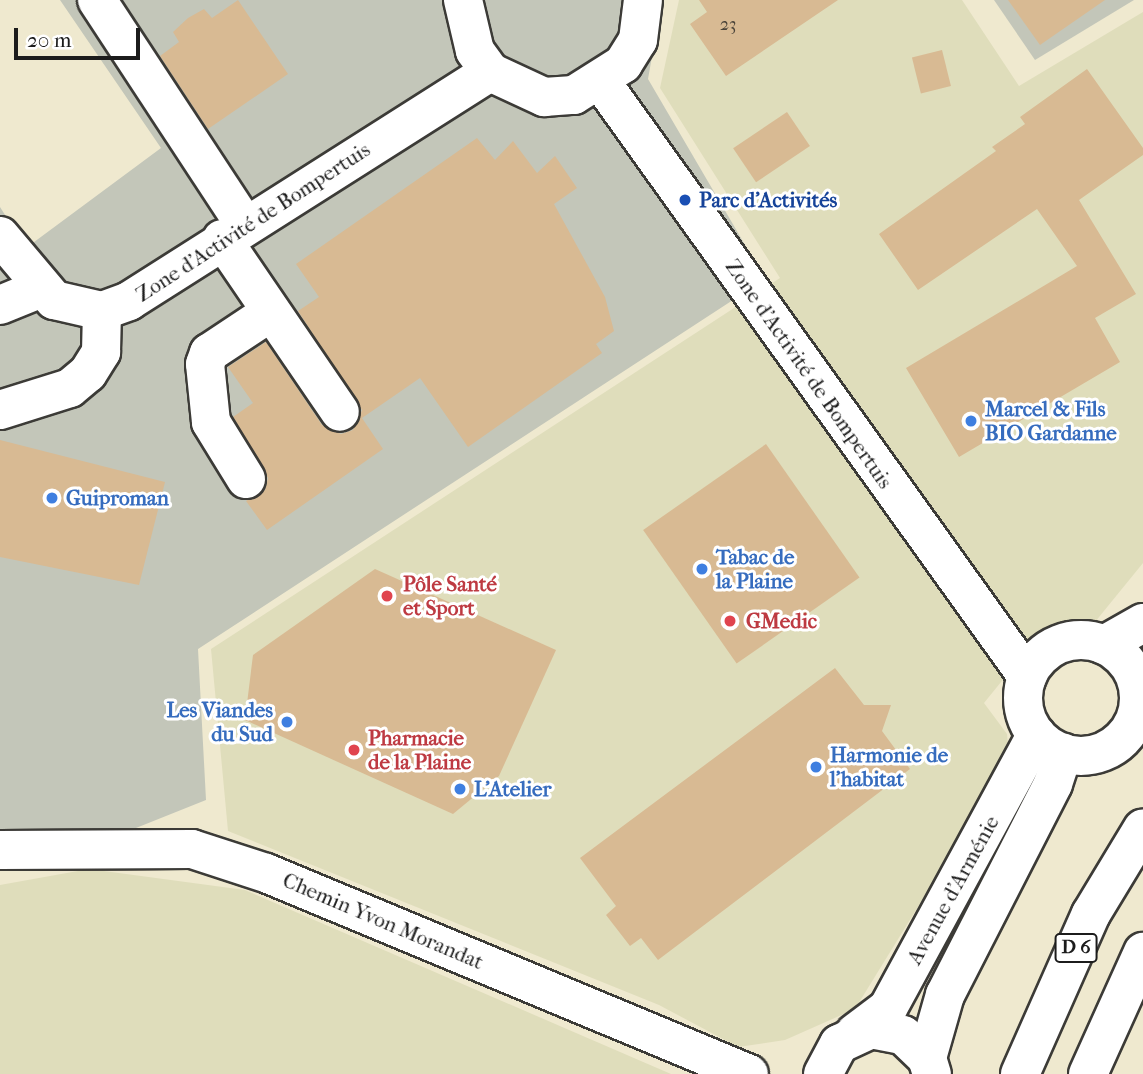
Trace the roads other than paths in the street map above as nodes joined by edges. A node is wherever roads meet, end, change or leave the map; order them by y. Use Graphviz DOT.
graph roads {
  1 [pos="97,0"];
  2 [pos="463,0"];
  3 [pos="643,0"];
  4 [pos="490,72"];
  5 [pos="602,83"];
  6 [pos="233,232"];
  7 [pos="9,247"];
  8 [pos="39,289"];
  9 [pos="0,305"];
  10 [pos="102,310"];
  11 [pos="271,312"];
  12 [pos="0,410"];
  13 [pos="340,412"];
  14 [pos="246,479"];
  15 [pos="1143,623"];
  16 [pos="1104,645"];
  17 [pos="1021,670"];
  18 [pos="1141,676"];
  19 [pos="1049,744"];
  20 [pos="1143,828"];
  21 [pos="0,850"];
  22 [pos="1143,952"];
  23 [pos="855,1033"];
  24 [pos="929,1066"];
  25 [pos="749,1074"];
  26 [pos="822,1074"];
  27 [pos="1020,1074"];
  28 [pos="1088,1074"];
  1 -- 6 [label="main road"];
  2 -- 4 [label="main road"];
  3 -- 5 [label="main road"];
  4 -- 5 [label="main road"];
  4 -- 6 [label="main road, Zone d'Activité de Bompertuis"];
  5 -- 17 [label="main road, Zone d'Activité de Bompertuis"];
  6 -- 10 [label="main road, Zone d'Activité de Bompertuis"];
  6 -- 11 [label="main road"];
  7 -- 8 [label="main road, Zone d'Activité de Bompertuis"];
  8 -- 9 [label="main road"];
  8 -- 10 [label="main road, Zone d'Activité de Bompertuis"];
  10 -- 12 [label="main road"];
  11 -- 13 [label="main road"];
  11 -- 14 [label="main road"];
  15 -- 16 [label="main road"];
  16 -- 17 [label="main road"];
  16 -- 18 [label="main road"];
  17 -- 19 [label="main road"];
  18 -- 19 [label="main road"];
  19 -- 23 [label="main road, Avenue d'Arménie"];
  19 -- 24 [label="main road, Avenue d'Arménie"];
  20 -- 27 [label="main road, D 6"];
  21 -- 25 [label="main road, Chemin Yvon Morandat"];
  22 -- 28 [label="main road"];
  23 -- 24 [label="main road"];
  23 -- 26 [label="main road, Avenue d'Arménie"];
}
